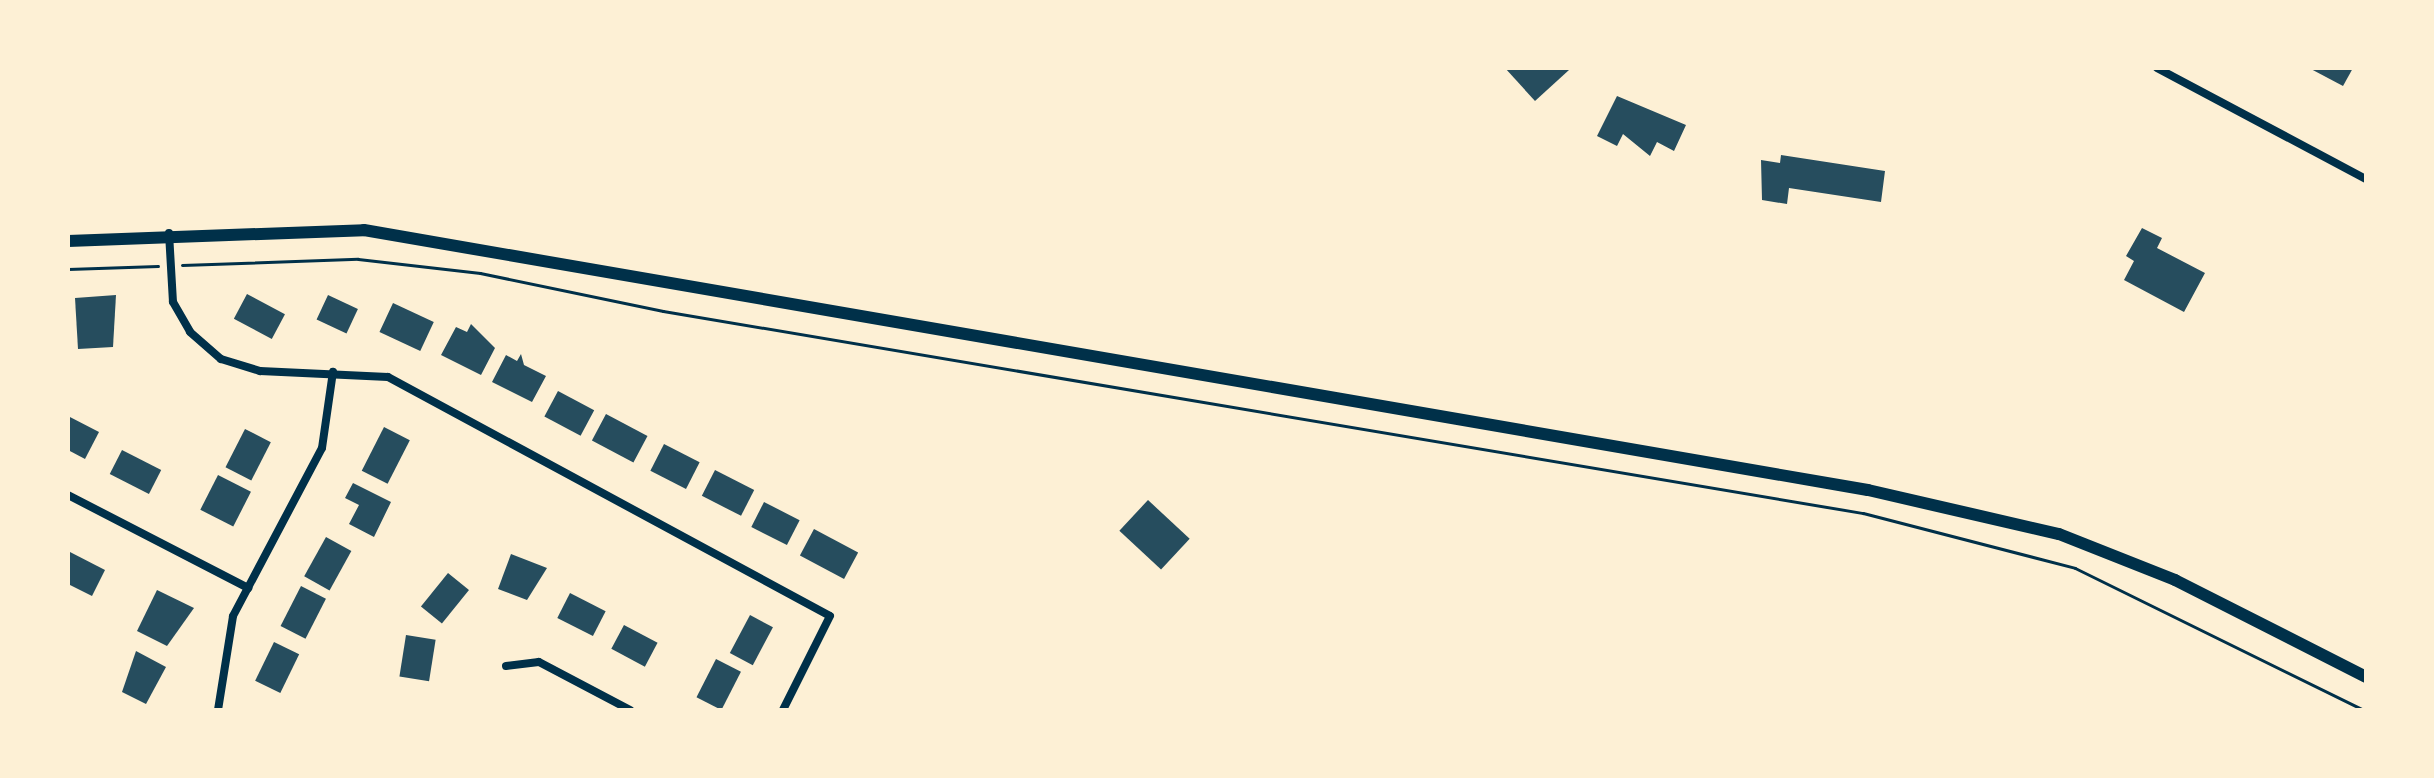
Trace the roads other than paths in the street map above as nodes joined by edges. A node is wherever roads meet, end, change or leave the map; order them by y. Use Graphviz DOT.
graph roads {
  1 [pos="2157,68"];
  2 [pos="2366,179"];
  3 [pos="169,233"];
  4 [pos="68,241"];
  5 [pos="333,372"];
  6 [pos="68,495"];
  7 [pos="248,588"];
  8 [pos="506,666"];
  9 [pos="2366,677"];
  10 [pos="218,710"];
  11 [pos="630,710"];
  12 [pos="783,710"];
  1 -- 2 [label="street"];
  3 -- 4 [label="main road"];
  3 -- 5 [label="street"];
  3 -- 9 [label="main road"];
  5 -- 7 [label="street"];
  5 -- 12 [label="street"];
  6 -- 7 [label="street"];
  7 -- 10 [label="street"];
  8 -- 11 [label="street"];
}
